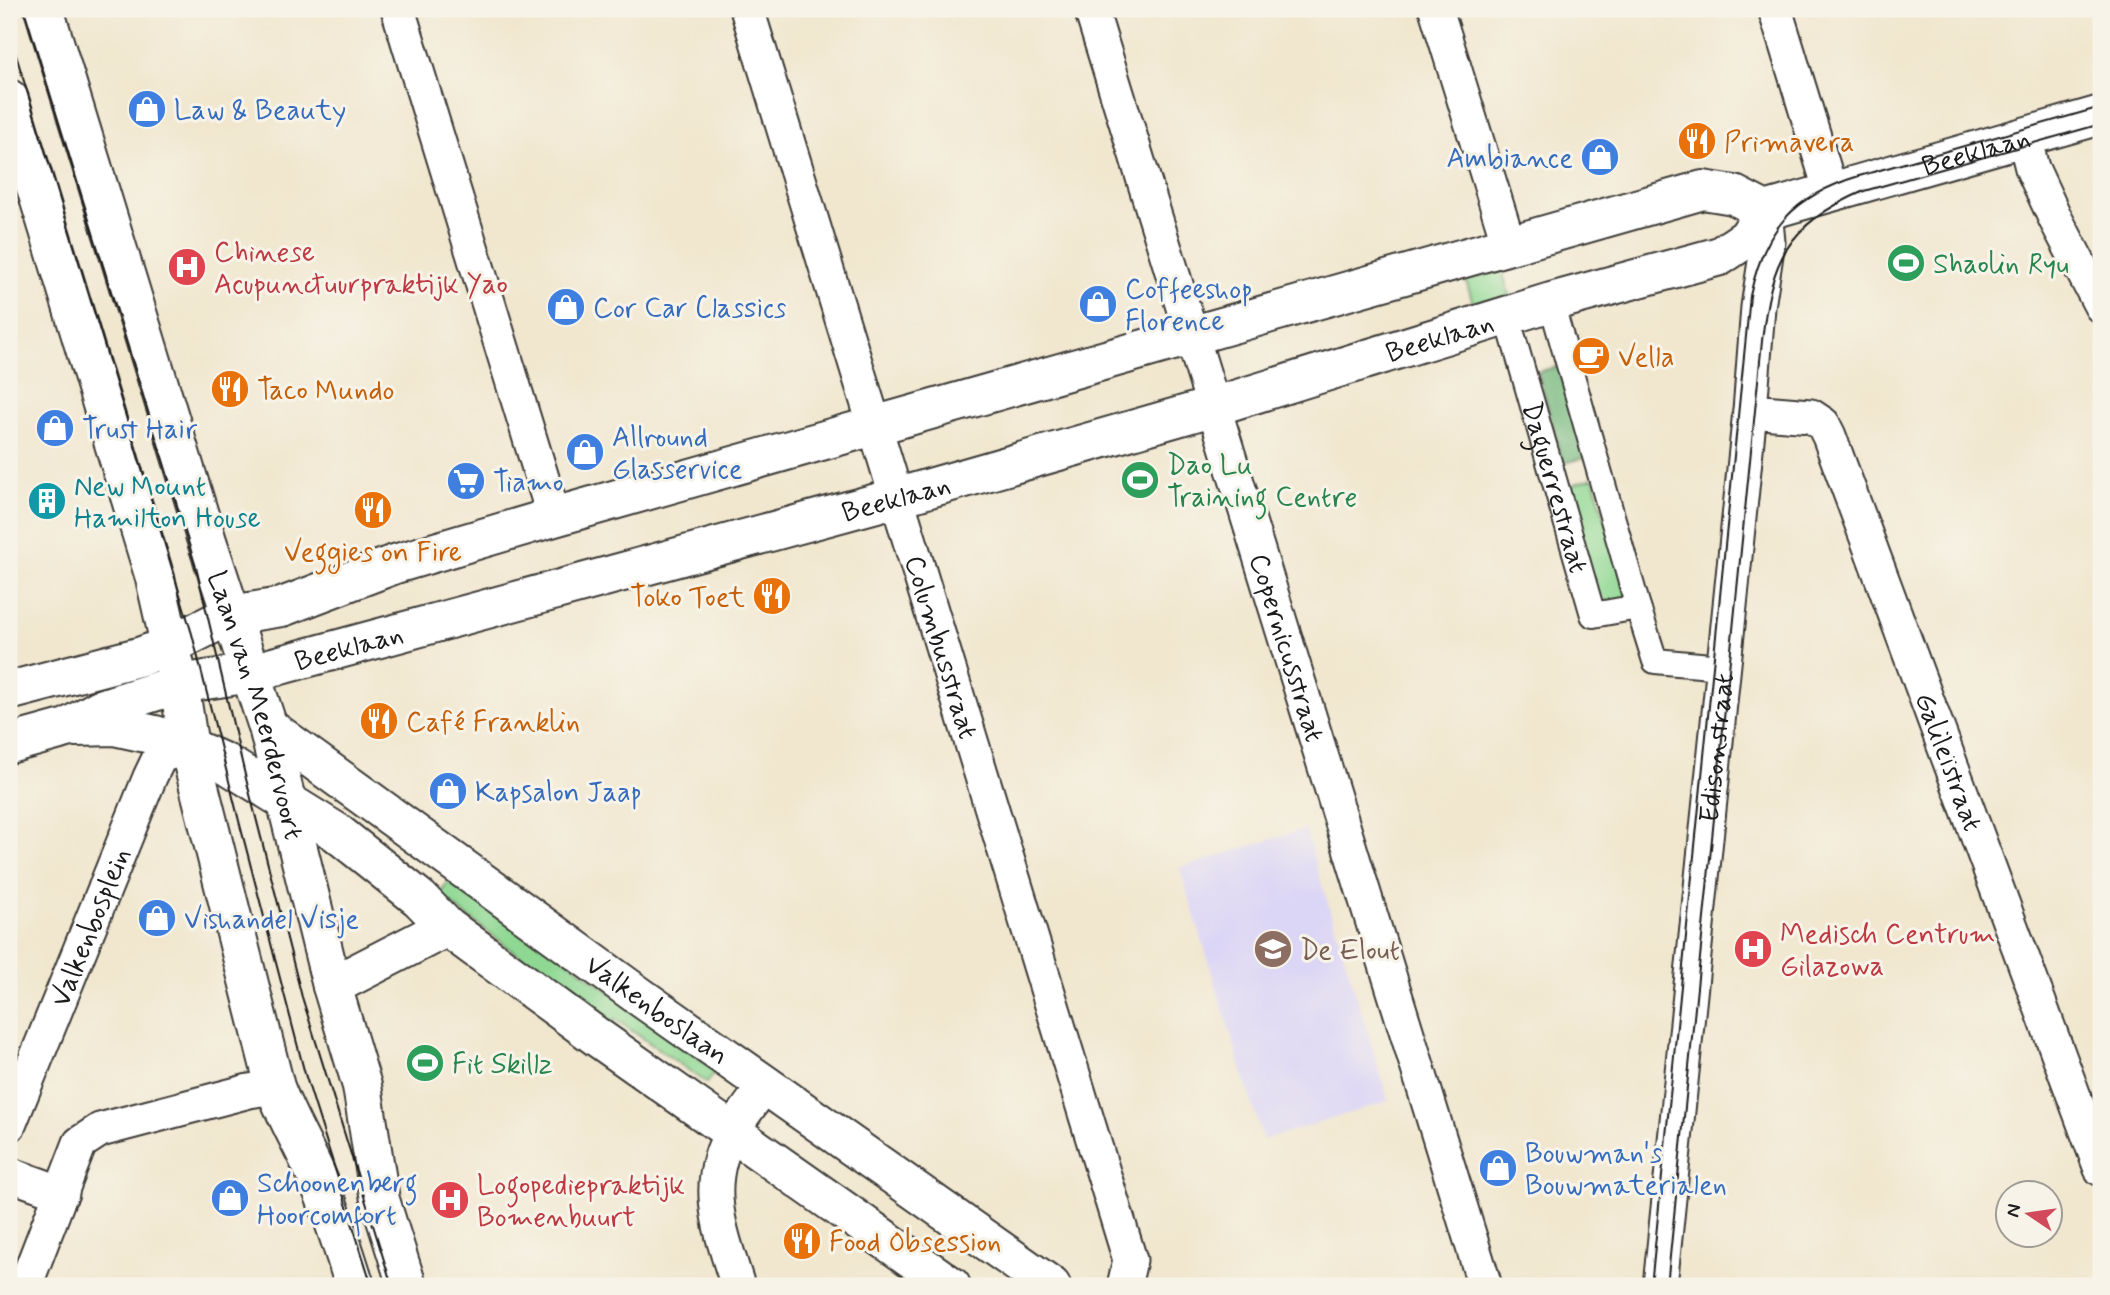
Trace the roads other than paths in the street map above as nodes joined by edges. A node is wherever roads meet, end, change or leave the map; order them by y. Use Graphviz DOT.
graph roads {
  1 [pos="44,9"];
  2 [pos="398,9"];
  3 [pos="747,9"];
  4 [pos="1091,9"];
  5 [pos="1436,9"];
  6 [pos="1775,9"];
  7 [pos="2101,98"];
  8 [pos="9,99"];
  9 [pos="2090,122"];
  10 [pos="2024,136"];
  11 [pos="1831,192"];
  12 [pos="1765,211"];
  13 [pos="1509,245"];
  14 [pos="1551,302"];
  15 [pos="2101,306"];
  16 [pos="1507,316"];
  17 [pos="1191,336"];
  18 [pos="1212,407"];
  19 [pos="1750,411"];
  20 [pos="874,427"];
  21 [pos="895,498"];
  22 [pos="554,517"];
  23 [pos="1638,607"];
  24 [pos="230,615"];
  25 [pos="169,646"];
  26 [pos="1723,667"];
  27 [pos="251,673"];
  28 [pos="179,684"];
  29 [pos="9,691"];
  30 [pos="67,727"];
  31 [pos="268,727"];
  32 [pos="9,744"];
  33 [pos="189,747"];
  34 [pos="287,801"];
  35 [pos="447,927"];
  36 [pos="332,986"];
  37 [pos="765,1085"];
  38 [pos="275,1087"];
  39 [pos="9,1125"];
  40 [pos="732,1131"];
  41 [pos="2101,1169"];
  42 [pos="9,1174"];
  43 [pos="62,1193"];
  44 [pos="21,1273"];
  45 [pos="355,1286"];
  46 [pos="407,1286"];
  47 [pos="737,1286"];
  48 [pos="951,1286"];
  49 [pos="1051,1286"];
  50 [pos="1124,1286"];
  51 [pos="1485,1286"];
  52 [pos="1660,1286"];
  1 -- 24 [label="street, Laan van Meerdervoort"];
  2 -- 22 [label="street"];
  3 -- 20 [label="street, Columbusstraat"];
  4 -- 17 [label="street, Copernicusstraat"];
  5 -- 13 [label="street"];
  6 -- 11 [label="street"];
  7 -- 9 [label="street, Beeklaan"];
  8 -- 25 [label="street"];
  9 -- 10 [label="street, Beeklaan"];
  10 -- 11 [label="street, Beeklaan"];
  10 -- 15 [label="street"];
  11 -- 12 [label="street, Beeklaan"];
  12 -- 13 [label="street, Beeklaan"];
  12 -- 14 [label="street, Beeklaan"];
  12 -- 19 [label="street, Edisonstraat"];
  13 -- 17 [label="street, Beeklaan"];
  14 -- 16 [label="street, Beeklaan"];
  14 -- 23 [label="street, Daguerrestraat"];
  16 -- 18 [label="street, Beeklaan"];
  16 -- 23 [label="street, Daguerrestraat"];
  17 -- 18 [label="street, Copernicusstraat"];
  17 -- 20 [label="street, Beeklaan"];
  18 -- 21 [label="street, Beeklaan"];
  18 -- 51 [label="street, Copernicusstraat"];
  19 -- 26 [label="street, Edisonstraat"];
  19 -- 41 [label="street, Galileïstraat"];
  20 -- 21 [label="street, Columbusstraat"];
  20 -- 22 [label="street, Beeklaan"];
  21 -- 27 [label="street, Beeklaan"];
  21 -- 50 [label="street, Columbusstraat"];
  22 -- 24 [label="street, Beeklaan"];
  23 -- 26 [label="street, Daguerrestraat"];
  24 -- 25 [label="street, Beeklaan"];
  24 -- 27 [label="street, Laan van Meerdervoort"];
  25 -- 28 [label="street"];
  25 -- 29 [label="street, Beeklaan"];
  26 -- 52 [label="street, Edisonstraat"];
  27 -- 28 [label="street, Beeklaan"];
  27 -- 31 [label="street, Laan van Meerdervoort"];
  28 -- 30 [label="street, Beeklaan"];
  28 -- 33 [label="street"];
  30 -- 32 [label="street, Beeklaan"];
  30 -- 33 [label="street"];
  31 -- 34 [label="street, Laan van Meerdervoort"];
  31 -- 37 [label="street, Valkenboslaan"];
  33 -- 34 [label="street"];
  33 -- 38 [label="street"];
  33 -- 39 [label="street, Valkenbosplein"];
  34 -- 35 [label="street, Valkenboslaan"];
  34 -- 36 [label="street, Laan van Meerdervoort"];
  35 -- 36 [label="street"];
  35 -- 40 [label="street, Valkenboslaan"];
  36 -- 46 [label="street, Laan van Meerdervoort"];
  37 -- 40 [label="street"];
  37 -- 49 [label="street, Valkenboslaan"];
  38 -- 43 [label="street"];
  38 -- 45 [label="street"];
  40 -- 47 [label="street"];
  40 -- 48 [label="street, Valkenboslaan"];
  42 -- 43 [label="street"];
  43 -- 44 [label="street"];
}
